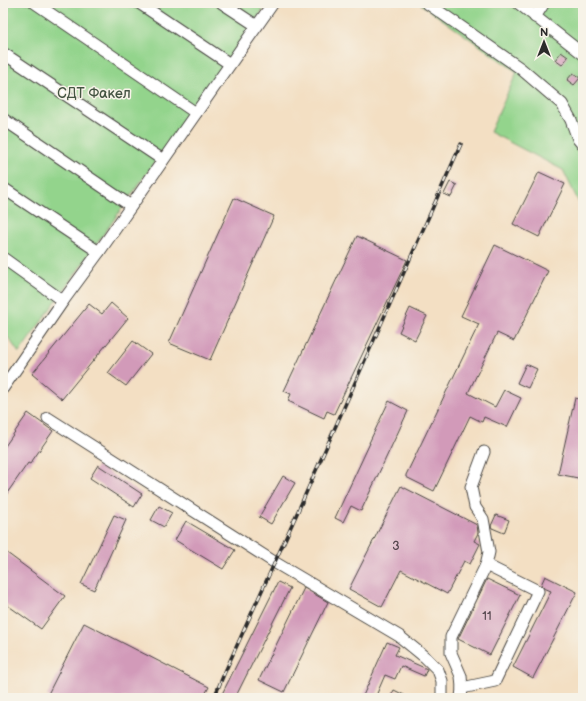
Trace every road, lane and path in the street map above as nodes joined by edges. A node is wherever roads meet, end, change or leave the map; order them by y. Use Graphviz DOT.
graph roads {
  1 [pos="35,3"];
  2 [pos="139,3"];
  3 [pos="222,3"];
  4 [pos="273,3"];
  5 [pos="426,3"];
  6 [pos="518,3"];
  7 [pos="544,3"];
  8 [pos="535,17"];
  9 [pos="257,26"];
  10 [pos="3,53"];
  11 [pos="583,54"];
  12 [pos="230,64"];
  13 [pos="196,113"];
  14 [pos="3,119"];
  15 [pos="583,145"];
  16 [pos="163,160"];
  17 [pos="3,188"];
  18 [pos="131,206"];
  19 [pos="99,252"];
  20 [pos="3,258"];
  21 [pos="63,301"];
  22 [pos="3,388"];
  23 [pos="48,418"];
  24 [pos="484,452"];
  25 [pos="486,565"];
  26 [pos="461,693"];
  27 [pos="442,698"];
  1 -- 13 [label="lane"];
  2 -- 12 [label="lane"];
  3 -- 9 [label="lane"];
  4 -- 9 [label="lane"];
  5 -- 15 [label="lane"];
  6 -- 8 [label="lane"];
  7 -- 8 [label="lane"];
  8 -- 11 [label="lane"];
  9 -- 12 [label="lane"];
  10 -- 16 [label="lane"];
  12 -- 13 [label="lane"];
  13 -- 16 [label="lane"];
  14 -- 18 [label="lane"];
  16 -- 18 [label="lane"];
  17 -- 19 [label="lane"];
  18 -- 19 [label="lane"];
  19 -- 21 [label="lane"];
  20 -- 21 [label="lane"];
  21 -- 22 [label="lane"];
  23 -- 27 [label="lane"];
  24 -- 25 [label="lane"];
  25 -- 26 [label="lane"];
  25 -- 26 [label="lane"];
}
